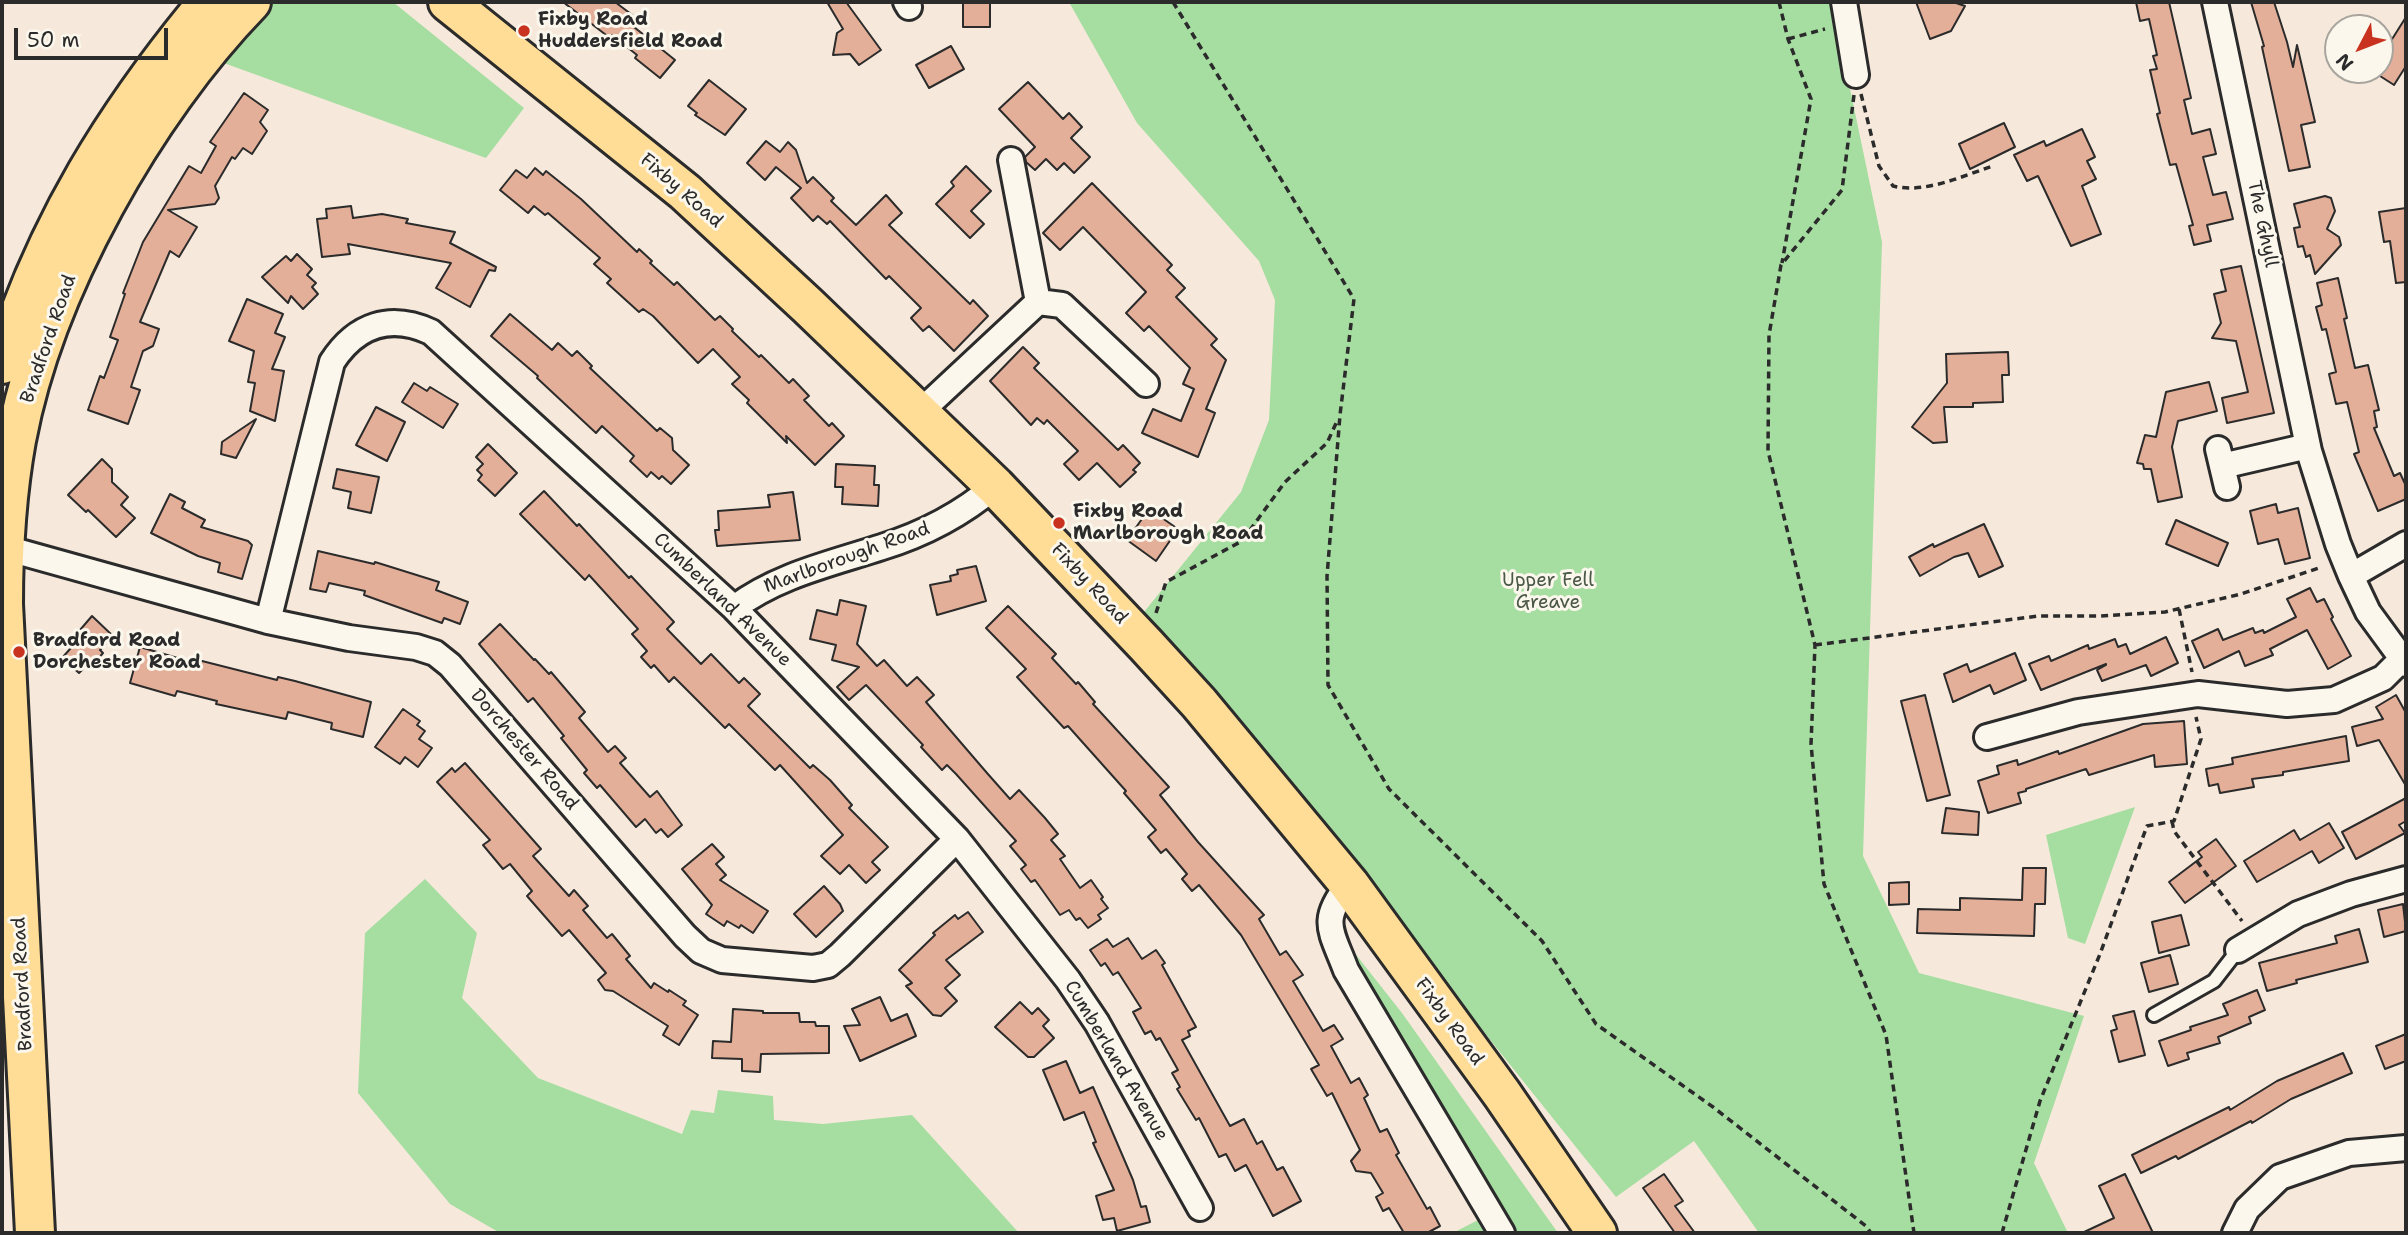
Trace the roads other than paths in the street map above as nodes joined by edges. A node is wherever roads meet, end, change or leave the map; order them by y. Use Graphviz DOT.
graph roads {
  1 [pos="251,2"];
  2 [pos="448,2"];
  3 [pos="2215,2"];
  4 [pos="204,3"];
  5 [pos="1846,13"];
  6 [pos="1856,75"];
  7 [pos="1011,160"];
  8 [pos="1038,302"];
  9 [pos="2,364"];
  10 [pos="1146,384"];
  11 [pos="919,413"];
  12 [pos="2308,446"];
  13 [pos="2222,467"];
  14 [pos="995,486"];
  15 [pos="2406,544"];
  16 [pos="2,547"];
  17 [pos="2348,568"];
  18 [pos="734,608"];
  19 [pos="268,621"];
  20 [pos="2404,662"];
  21 [pos="1987,737"];
  22 [pos="957,839"];
  23 [pos="2406,879"];
  24 [pos="1349,884"];
  25 [pos="2247,945"];
  26 [pos="2154,1015"];
  27 [pos="2406,1148"];
  28 [pos="1200,1208"];
  29 [pos="35,1233"];
  30 [pos="1502,1233"];
  31 [pos="1597,1233"];
  32 [pos="2235,1233"];
  1 -- 16 [label="main road, Bradford Road"];
  2 -- 11 [label="main road, Fixby Road"];
  3 -- 12 [label="street, The Ghyll"];
  4 -- 9 [label="main road, Bradford Road"];
  5 -- 6 [label="street"];
  7 -- 8 [label="street"];
  8 -- 10 [label="street"];
  8 -- 11 [label="street"];
  11 -- 14 [label="main road, Fixby Road"];
  12 -- 13 [label="street"];
  12 -- 17 [label="street, The Ghyll"];
  14 -- 18 [label="street, Marlborough Road"];
  14 -- 24 [label="main road, Fixby Road"];
  15 -- 17 [label="street"];
  16 -- 19 [label="street, Dorchester Road"];
  16 -- 29 [label="main road, Bradford Road"];
  17 -- 20 [label="street, The Ghyll"];
  18 -- 19 [label="street, Cumberland Avenue"];
  18 -- 22 [label="street, Cumberland Avenue"];
  19 -- 22 [label="street, Dorchester Road"];
  20 -- 21 [label="street"];
  22 -- 28 [label="street, Cumberland Avenue"];
  23 -- 25 [label="street"];
  24 -- 30 [label="street"];
  24 -- 31 [label="main road, Fixby Road"];
  25 -- 26 [label="lane"];
  27 -- 32 [label="street"];
}
